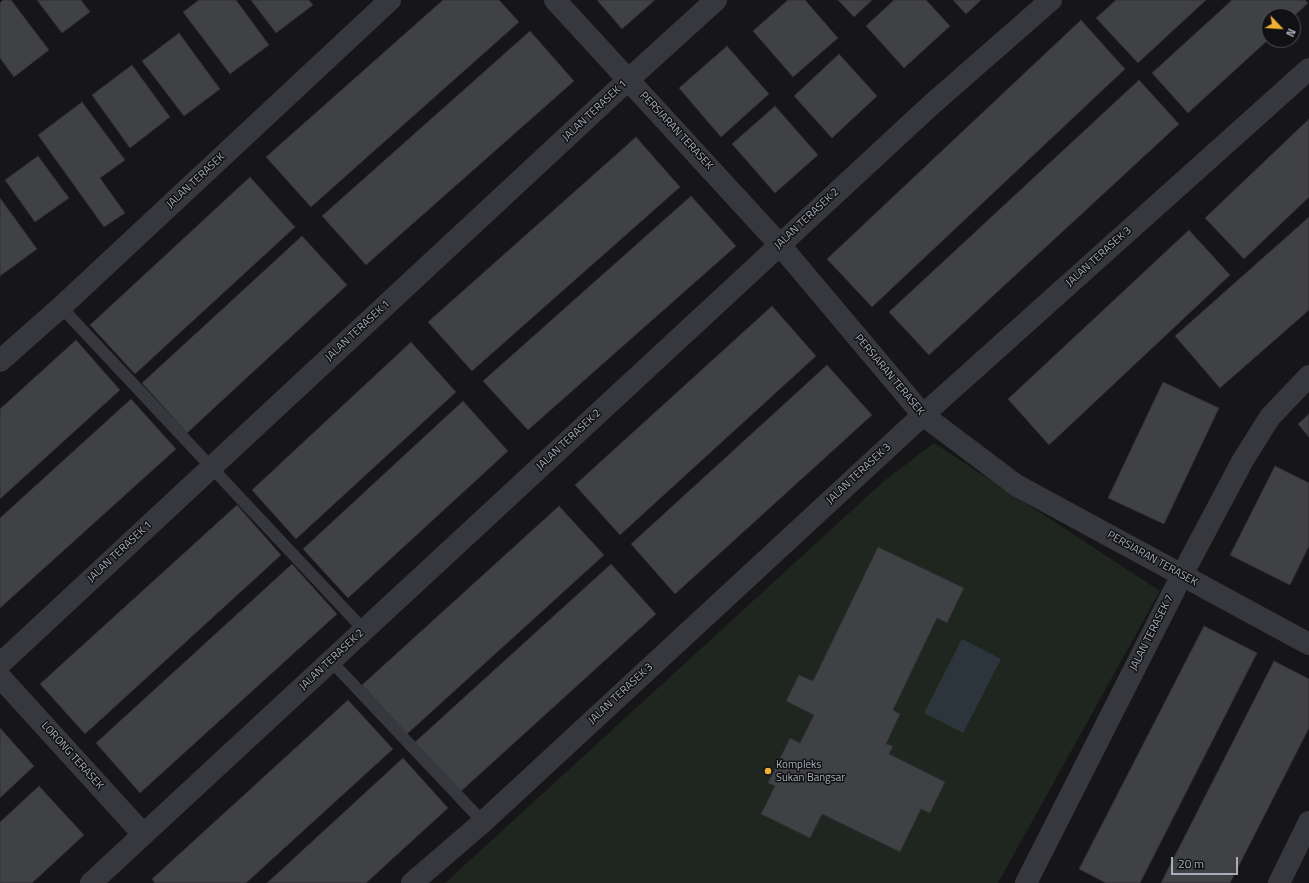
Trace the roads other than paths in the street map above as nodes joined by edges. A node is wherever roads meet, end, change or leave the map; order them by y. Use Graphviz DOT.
graph roads {
  1 [pos="390,0"];
  2 [pos="555,0"];
  3 [pos="716,0"];
  4 [pos="1051,0"];
  5 [pos="1309,69"];
  6 [pos="628,80"];
  7 [pos="780,245"];
  8 [pos="61,307"];
  9 [pos="0,361"];
  10 [pos="1309,376"];
  11 [pos="923,416"];
  12 [pos="211,467"];
  13 [pos="1182,574"];
  14 [pos="364,630"];
  15 [pos="1309,644"];
  16 [pos="331,661"];
  17 [pos="0,664"];
  18 [pos="0,677"];
  19 [pos="483,822"];
  20 [pos="1309,822"];
  21 [pos="143,834"];
  22 [pos="91,883"];
  23 [pos="412,883"];
  24 [pos="1026,883"];
  25 [pos="1279,883"];
  1 -- 8 [label="street, JALAN TERASEK"];
  2 -- 6 [label="street, PERSIARAN TERASEK"];
  3 -- 6 [label="street, JALAN TERASEK 1"];
  4 -- 7 [label="street, JALAN TERASEK 2"];
  5 -- 11 [label="street, JALAN TERASEK 3"];
  6 -- 7 [label="street, PERSIARAN TERASEK"];
  6 -- 12 [label="street, JALAN TERASEK 1"];
  7 -- 11 [label="street, PERSIARAN TERASEK"];
  7 -- 14 [label="street, JALAN TERASEK 2"];
  8 -- 9 [label="street, JALAN TERASEK"];
  8 -- 12 [label="lane"];
  10 -- 13 [label="street, JALAN TERASEK 7"];
  11 -- 13 [label="street, PERSIARAN TERASEK"];
  11 -- 19 [label="street, JALAN TERASEK 3"];
  12 -- 14 [label="lane"];
  12 -- 17 [label="street, JALAN TERASEK 1"];
  13 -- 15 [label="street, PERSIARAN TERASEK"];
  13 -- 24 [label="street, JALAN TERASEK 7"];
  14 -- 16 [label="street, JALAN TERASEK 2"];
  16 -- 19 [label="lane"];
  16 -- 21 [label="street, JALAN TERASEK 2"];
  18 -- 21 [label="street, LORONG TERASEK"];
  19 -- 23 [label="street, JALAN TERASEK 3"];
  20 -- 25 [label="street"];
  21 -- 22 [label="street, JALAN TERASEK 2"];
}
